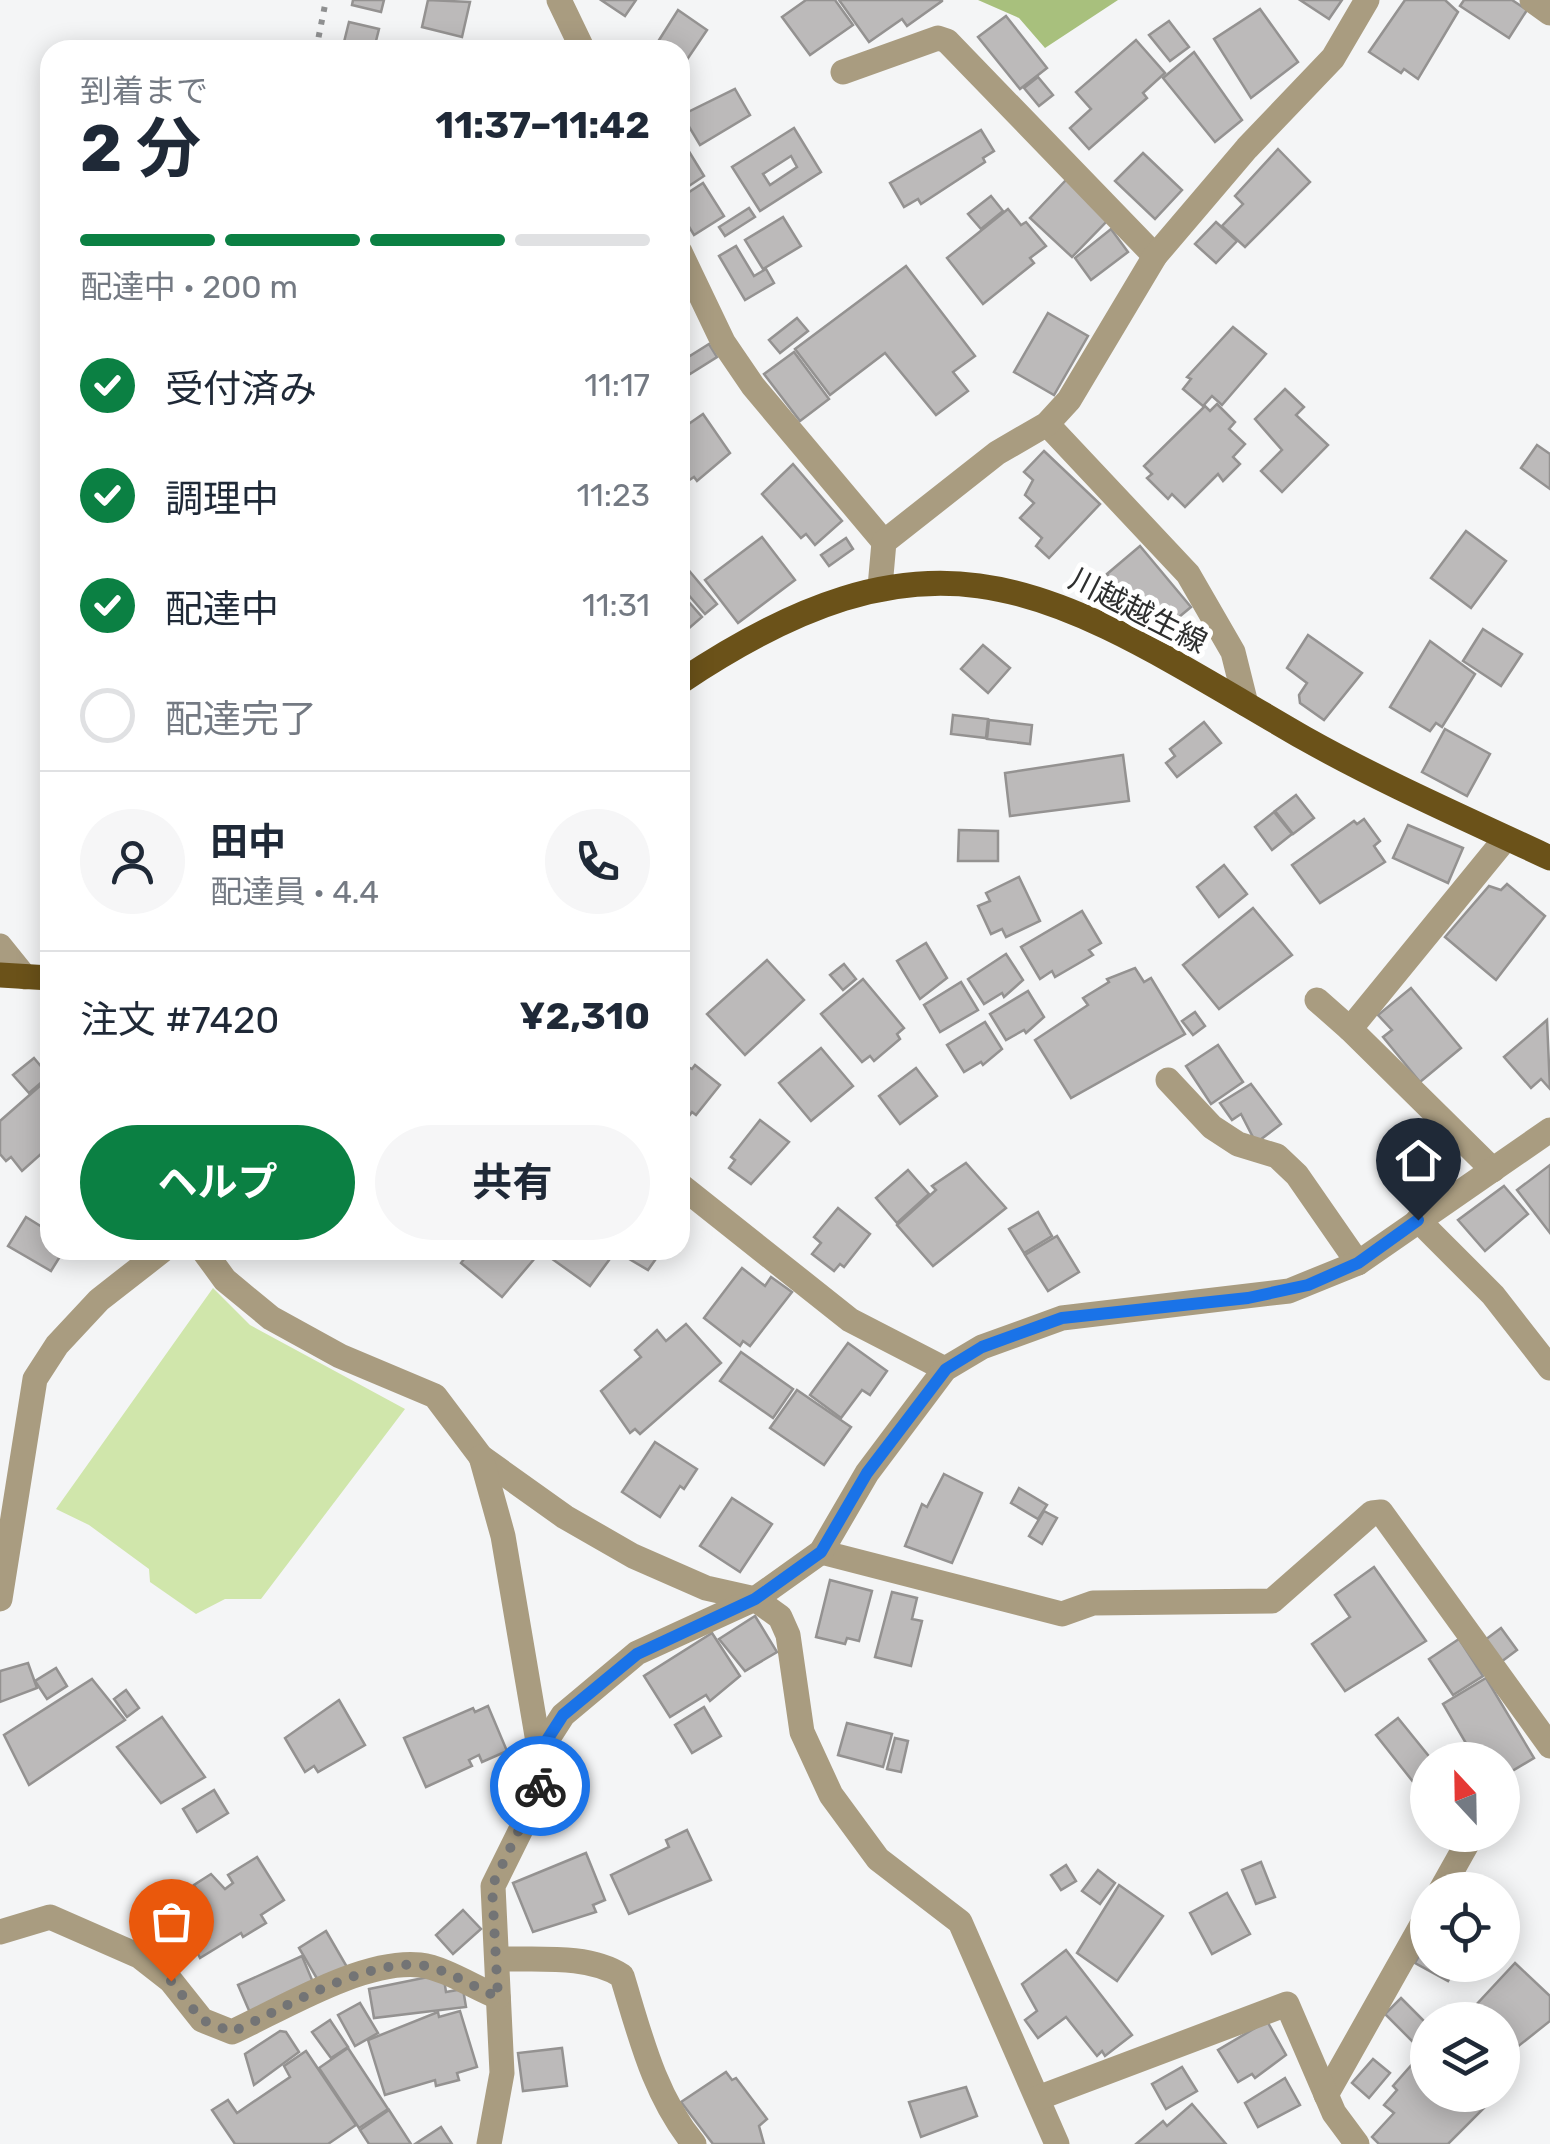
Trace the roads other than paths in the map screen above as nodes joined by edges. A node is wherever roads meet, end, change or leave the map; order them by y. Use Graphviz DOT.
graph roads {
  1 [pos="559,0"];
  2 [pos="1368,0"];
  3 [pos="1532,0"];
  4 [pos="1550,13"];
  5 [pos="578,40"];
  6 [pos="843,72"];
  7 [pos="1155,256"];
  8 [pos="690,272"];
  9 [pos="1047,424"];
  10 [pos="884,542"];
  11 [pos="880,586"];
  12 [pos="690,676"];
  13 [pos="1246,704"];
  14 [pos="1506,838"];
  15 [pos="1550,858"];
  16 [pos="0,946"];
  17 [pos="25,976"];
  18 [pos="1317,1000"];
  19 [pos="1350,1029"];
  20 [pos="1168,1080"];
  21 [pos="1550,1130"];
  22 [pos="1492,1170"];
  23 [pos="690,1193"];
  24 [pos="1418,1220"];
  25 [pos="151,1260"];
  26 [pos="210,1260"];
  27 [pos="1358,1263"];
  28 [pos="1550,1368"];
  29 [pos="946,1369"];
  30 [pos="480,1456"];
  31 [pos="821,1552"];
  32 [pos="0,1599"];
  33 [pos="755,1599"];
  34 [pos="1550,1746"];
  35 [pos="538,1754"];
  36 [pos="0,1932"];
  37 [pos="1410,1946"];
  38 [pos="498,1959"];
  39 [pos="498,1997"];
  40 [pos="1326,2095"];
  41 [pos="1038,2098"];
  42 [pos="489,2144"];
  43 [pos="694,2144"];
  44 [pos="1057,2144"];
  45 [pos="1358,2144"];
  1 -- 5 [label="street"];
  2 -- 7 [label="street"];
  3 -- 4 [label="street"];
  6 -- 7 [label="street"];
  7 -- 9 [label="street"];
  8 -- 10 [label="street"];
  9 -- 10 [label="street"];
  9 -- 13 [label="street"];
  10 -- 11 [label="street"];
  11 -- 12 [label="main road, 川越越生線"];
  11 -- 13 [label="main road, 川越越生線"];
  13 -- 14 [label="main road, 川越越生線"];
  14 -- 15 [label="main road, 川越越生線"];
  14 -- 19 [label="street"];
  16 -- 17 [label="street"];
  18 -- 19 [label="street"];
  19 -- 22 [label="street"];
  20 -- 27 [label="street"];
  21 -- 22 [label="street"];
  22 -- 24 [label="street"];
  23 -- 29 [label="street"];
  24 -- 27 [label="street"];
  24 -- 28 [label="street"];
  25 -- 32 [label="street"];
  26 -- 30 [label="street"];
  27 -- 29 [label="street"];
  29 -- 31 [label="street"];
  30 -- 33 [label="street"];
  30 -- 35 [label="street"];
  31 -- 33 [label="street"];
  31 -- 34 [label="street"];
  33 -- 35 [label="street"];
  33 -- 41 [label="street"];
  35 -- 38 [label="street"];
  36 -- 39 [label="street"];
  37 -- 40 [label="street"];
  38 -- 39 [label="street"];
  38 -- 43 [label="street"];
  39 -- 42 [label="street"];
  40 -- 41 [label="street"];
  40 -- 45 [label="street"];
  41 -- 44 [label="street"];
}
